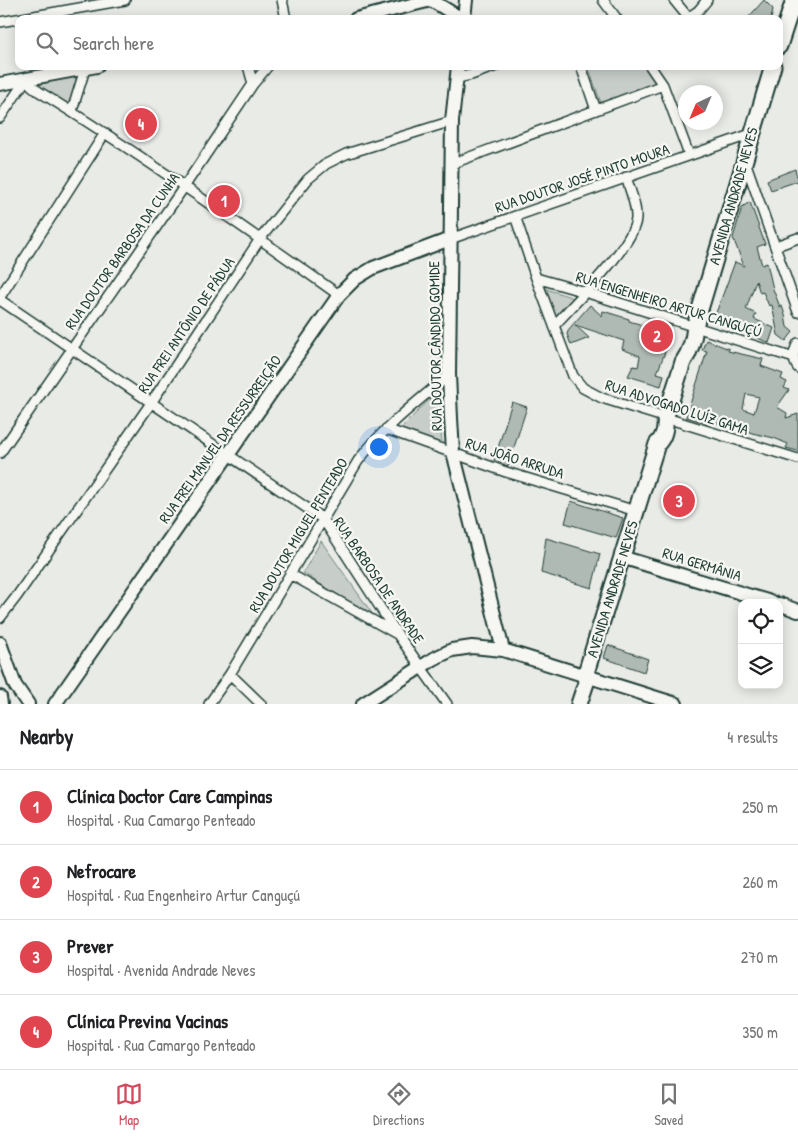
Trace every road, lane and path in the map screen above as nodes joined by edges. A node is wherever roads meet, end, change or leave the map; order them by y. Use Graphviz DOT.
graph roads {
  1 [pos="125,0"];
  2 [pos="282,0"];
  3 [pos="431,0"];
  4 [pos="466,0"];
  5 [pos="603,0"];
  6 [pos="674,0"];
  7 [pos="707,0"];
  8 [pos="792,1"];
  9 [pos="106,2"];
  10 [pos="37,15"];
  11 [pos="285,15"];
  12 [pos="372,15"];
  13 [pos="456,15"];
  14 [pos="464,15"];
  15 [pos="614,15"];
  16 [pos="686,15"];
  17 [pos="690,15"];
  18 [pos="15,19"];
  19 [pos="0,22"];
  20 [pos="783,32"];
  21 [pos="74,70"];
  22 [pos="90,70"];
  23 [pos="249,70"];
  24 [pos="265,70"];
  25 [pos="485,70"];
  26 [pos="582,70"];
  27 [pos="653,70"];
  28 [pos="772,70"];
  29 [pos="458,72"];
  30 [pos="28,78"];
  31 [pos="0,84"];
  32 [pos="253,84"];
  33 [pos="663,85"];
  34 [pos="0,101"];
  35 [pos="596,110"];
  36 [pos="72,111"];
  37 [pos="1,116"];
  38 [pos="452,121"];
  39 [pos="105,133"];
  40 [pos="751,134"];
  41 [pos="689,155"];
  42 [pos="745,160"];
  43 [pos="451,164"];
  44 [pos="626,177"];
  45 [pos="184,187"];
  46 [pos="735,190"];
  47 [pos="758,195"];
  48 [pos="515,216"];
  49 [pos="450,238"];
  50 [pos="798,238"];
  51 [pos="260,239"];
  52 [pos="776,246"];
  53 [pos="536,278"];
  54 [pos="585,292"];
  55 [pos="339,295"];
  56 [pos="0,298"];
  57 [pos="798,312"];
  58 [pos="554,326"];
  59 [pos="695,326"];
  60 [pos="798,343"];
  61 [pos="71,348"];
  62 [pos="794,358"];
  63 [pos="798,368"];
  64 [pos="449,375"];
  65 [pos="151,403"];
  66 [pos="665,419"];
  67 [pos="386,429"];
  68 [pos="453,452"];
  69 [pos="0,453"];
  70 [pos="229,455"];
  71 [pos="798,459"];
  72 [pos="636,511"];
  73 [pos="322,520"];
  74 [pos="621,557"];
  75 [pos="290,574"];
  76 [pos="761,599"];
  77 [pos="783,605"];
  78 [pos="797,610"];
  79 [pos="0,618"];
  80 [pos="398,635"];
  81 [pos="0,643"];
  82 [pos="503,650"];
  83 [pos="420,666"];
  84 [pos="230,674"];
  85 [pos="585,676"];
  86 [pos="0,697"];
  87 [pos="1,704"];
  88 [pos="28,704"];
  89 [pos="55,704"];
  90 [pos="209,704"];
  91 [pos="261,704"];
  92 [pos="363,704"];
  93 [pos="447,704"];
  94 [pos="575,704"];
  95 [pos="579,704"];
  96 [pos="676,704"];
  1 -- 9 [label="street"];
  2 -- 11 [label="street"];
  3 -- 12 [label="street"];
  3 -- 13 [label="street"];
  4 -- 14 [label="street"];
  5 -- 15 [label="street"];
  6 -- 16 [label="street"];
  7 -- 17 [label="street"];
  8 -- 20 [label="main road"];
  9 -- 10 [label="street"];
  18 -- 19 [label="street"];
  21 -- 30 [label="street"];
  22 -- 36 [label="street"];
  23 -- 32 [label="street"];
  24 -- 32 [label="street, RUA DOUTOR BARBOSA DA CUNHA"];
  25 -- 29 [label="street"];
  26 -- 35 [label="street"];
  27 -- 33 [label="street"];
  28 -- 40 [label="main road, AVENIDA ANDRADE NEVES"];
  29 -- 38 [label="street, RUA DOUTOR CÂNDIDO GOMIDE"];
  30 -- 31 [label="street"];
  30 -- 36 [label="street"];
  30 -- 37 [label="street"];
  32 -- 45 [label="street, RUA DOUTOR BARBOSA DA CUNHA"];
  33 -- 35 [label="street"];
  33 -- 41 [label="street"];
  34 -- 37 [label="street"];
  35 -- 43 [label="street"];
  36 -- 39 [label="street"];
  38 -- 43 [label="street, RUA DOUTOR CÂNDIDO GOMIDE"];
  38 -- 51 [label="street, RUA FREI ANTÔNIO DE PÁDUA"];
  39 -- 45 [label="street"];
  39 -- 56 [label="street"];
  40 -- 41 [label="street, RUA DOUTOR JOSÉ PINTO MOURA"];
  40 -- 42 [label="main road, AVENIDA ANDRADE NEVES"];
  41 -- 44 [label="street, RUA DOUTOR JOSÉ PINTO MOURA"];
  42 -- 46 [label="main road, AVENIDA ANDRADE NEVES"];
  42 -- 47 [label="street"];
  43 -- 49 [label="street, RUA DOUTOR CÂNDIDO GOMIDE"];
  44 -- 48 [label="street, RUA DOUTOR JOSÉ PINTO MOURA"];
  44 -- 54 [label="street"];
  45 -- 51 [label="street"];
  45 -- 61 [label="street, RUA DOUTOR BARBOSA DA CUNHA"];
  46 -- 47 [label="street"];
  46 -- 59 [label="main road, AVENIDA ANDRADE NEVES"];
  47 -- 52 [label="street"];
  48 -- 49 [label="street, RUA DOUTOR JOSÉ PINTO MOURA"];
  48 -- 53 [label="street, RUA ADVOGADO LUÍZ GAMA"];
  49 -- 55 [label="street, RUA FREI MANUEL DA RESSURREIÇÃO"];
  49 -- 64 [label="street, RUA DOUTOR CÂNDIDO GOMIDE"];
  50 -- 52 [label="street"];
  51 -- 55 [label="street"];
  51 -- 65 [label="street, RUA FREI ANTÔNIO DE PÁDUA"];
  52 -- 57 [label="street"];
  53 -- 54 [label="street, RUA ENGENHEIRO ARTUR CANGUÇÚ"];
  53 -- 58 [label="street, RUA ADVOGADO LUÍZ GAMA"];
  54 -- 58 [label="street"];
  54 -- 59 [label="street, RUA ENGENHEIRO ARTUR CANGUÇÚ"];
  55 -- 70 [label="street, RUA FREI MANUEL DA RESSURREIÇÃO"];
  56 -- 61 [label="street, RUA BARBOSA DE ANDRADE"];
  58 -- 66 [label="street, RUA ADVOGADO LUÍZ GAMA"];
  59 -- 62 [label="street, RUA ENGENHEIRO ARTUR CANGUÇÚ"];
  59 -- 66 [label="main road, AVENIDA ANDRADE NEVES"];
  60 -- 62 [label="street"];
  61 -- 65 [label="street, RUA BARBOSA DE ANDRADE"];
  61 -- 69 [label="street, RUA DOUTOR BARBOSA DA CUNHA"];
  62 -- 63 [label="street"];
  64 -- 67 [label="street, RUA DOUTOR MIGUEL PENTEADO"];
  64 -- 68 [label="street, RUA DOUTOR CÂNDIDO GOMIDE"];
  65 -- 70 [label="street, RUA BARBOSA DE ANDRADE"];
  65 -- 79 [label="street, RUA FREI ANTÔNIO DE PÁDUA"];
  66 -- 71 [label="street, RUA ADVOGADO LUÍZ GAMA"];
  66 -- 72 [label="main road, AVENIDA ANDRADE NEVES"];
  67 -- 68 [label="street, RUA JOÃO ARRUDA"];
  67 -- 73 [label="street, RUA DOUTOR MIGUEL PENTEADO"];
  68 -- 72 [label="street, RUA JOÃO ARRUDA"];
  68 -- 82 [label="street, RUA DOUTOR CÂNDIDO GOMIDE"];
  70 -- 73 [label="street, RUA BARBOSA DE ANDRADE"];
  70 -- 89 [label="street, RUA FREI MANUEL DA RESSURREIÇÃO"];
  72 -- 74 [label="main road, AVENIDA ANDRADE NEVES"];
  73 -- 75 [label="street, RUA DOUTOR MIGUEL PENTEADO"];
  73 -- 80 [label="street, RUA BARBOSA DE ANDRADE"];
  74 -- 76 [label="street, RUA GERMÂNIA"];
  74 -- 85 [label="main road, AVENIDA ANDRADE NEVES"];
  75 -- 80 [label="street"];
  75 -- 84 [label="street, RUA DOUTOR MIGUEL PENTEADO"];
  77 -- 78 [label="street"];
  80 -- 83 [label="street, RUA BARBOSA DE ANDRADE"];
  81 -- 88 [label="street"];
  82 -- 83 [label="street"];
  82 -- 85 [label="street"];
  83 -- 92 [label="street"];
  83 -- 93 [label="street, RUA BARBOSA DE ANDRADE"];
  84 -- 90 [label="street, RUA DOUTOR MIGUEL PENTEADO"];
  84 -- 91 [label="street"];
  85 -- 94 [label="main road, AVENIDA ANDRADE NEVES"];
  85 -- 95 [label="main road, AVENIDA ANDRADE NEVES"];
  85 -- 96 [label="street"];
  86 -- 87 [label="street"];
}
